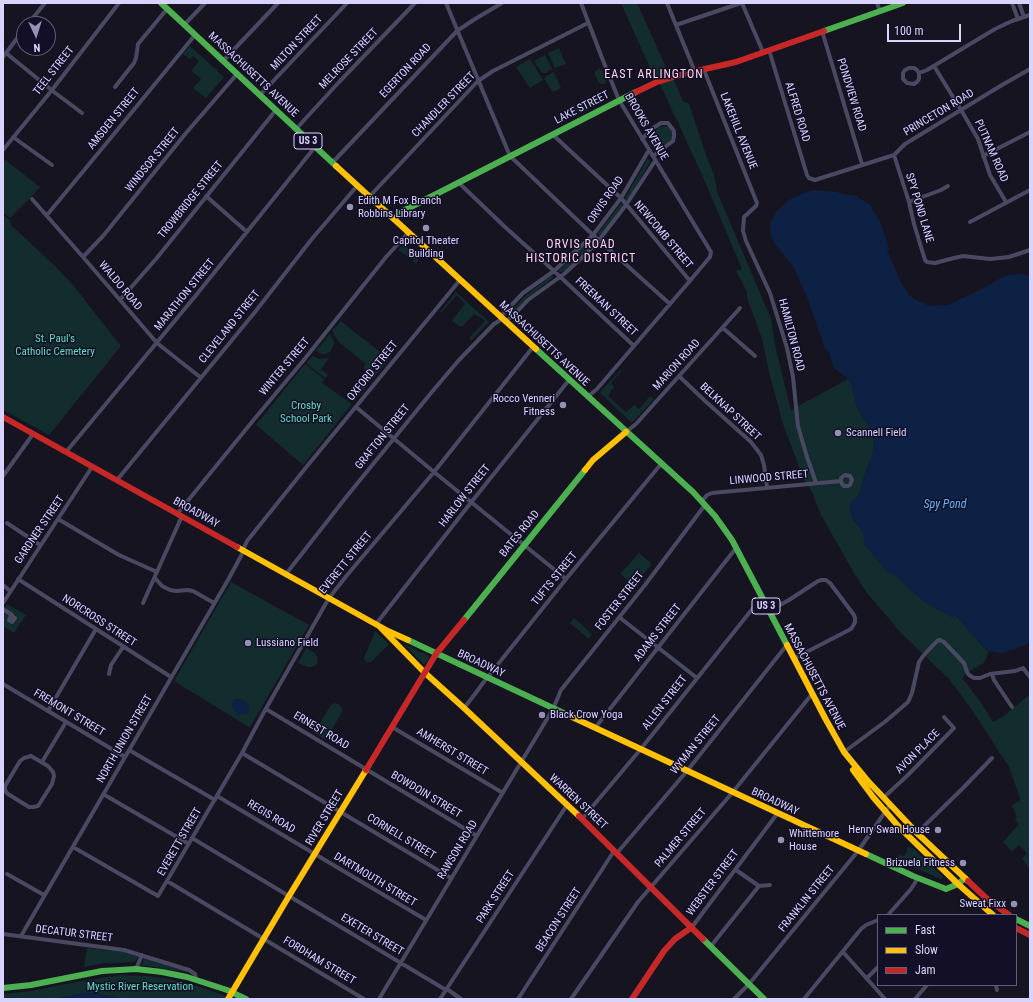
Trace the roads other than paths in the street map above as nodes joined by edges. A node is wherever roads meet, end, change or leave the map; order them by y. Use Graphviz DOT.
graph roads {
  1 [pos="45,3"];
  2 [pos="119,3"];
  3 [pos="161,3"];
  4 [pos="205,3"];
  5 [pos="278,3"];
  6 [pos="347,3"];
  7 [pos="415,3"];
  8 [pos="446,3"];
  9 [pos="502,3"];
  10 [pos="581,3"];
  11 [pos="667,3"];
  12 [pos="742,3"];
  13 [pos="877,3"];
  14 [pos="903,3"];
  15 [pos="1012,3"];
  16 [pos="1019,3"];
  17 [pos="167,9"];
  18 [pos="880,11"];
  19 [pos="1030,15"];
  20 [pos="34,16"];
  21 [pos="1024,17"];
  22 [pos="1018,19"];
  23 [pos="588,23"];
  24 [pos="184,25"];
  25 [pos="676,25"];
  26 [pos="457,31"];
  27 [pos="822,31"];
  28 [pos="195,35"];
  29 [pos="16,40"];
  30 [pos="766,51"];
  31 [pos="5,55"];
  32 [pos="222,61"];
  33 [pos="934,66"];
  34 [pos="1030,69"];
  35 [pos="704,70"];
  36 [pos="695,72"];
  37 [pos="919,73"];
  38 [pos="237,74"];
  39 [pos="478,81"];
  40 [pos="115,87"];
  41 [pos="52,90"];
  42 [pos="260,95"];
  43 [pos="619,100"];
  44 [pos="276,110"];
  45 [pos="961,110"];
  46 [pos="82,113"];
  47 [pos="296,129"];
  48 [pos="1030,132"];
  49 [pos="552,134"];
  50 [pos="13,137"];
  51 [pos="642,139"];
  52 [pos="315,147"];
  53 [pos="3,150"];
  54 [pos="649,150"];
  55 [pos="894,155"];
  56 [pos="510,156"];
  57 [pos="653,156"];
  58 [pos="983,156"];
  59 [pos="655,161"];
  60 [pos="332,162"];
  61 [pos="862,164"];
  62 [pos="52,165"];
  63 [pos="809,178"];
  64 [pos="458,183"];
  65 [pos="357,186"];
  66 [pos="948,186"];
  67 [pos="1030,190"];
  68 [pos="206,196"];
  69 [pos="369,197"];
  70 [pos="621,198"];
  71 [pos="32,199"];
  72 [pos="756,200"];
  73 [pos="909,202"];
  74 [pos="1006,202"];
  75 [pos="626,205"];
  76 [pos="47,215"];
  77 [pos="394,219"];
  78 [pos="970,222"];
  79 [pos="247,232"];
  80 [pos="408,232"];
  81 [pos="593,235"];
  82 [pos="599,240"];
  83 [pos="1030,250"];
  84 [pos="83,257"];
  85 [pos="554,271"];
  86 [pos="560,276"];
  87 [pos="460,280"];
  88 [pos="690,281"];
  89 [pos="120,300"];
  90 [pos="670,304"];
  91 [pos="740,308"];
  92 [pos="502,319"];
  93 [pos="723,328"];
  94 [pos="157,343"];
  95 [pos="634,346"];
  96 [pos="533,347"];
  97 [pos="755,356"];
  98 [pos="679,376"];
  99 [pos="200,378"];
  100 [pos="569,380"];
  101 [pos="587,397"];
  102 [pos="356,407"];
  103 [pos="3,417"];
  104 [pos="626,432"];
  105 [pos="33,434"];
  106 [pos="394,439"];
  107 [pos="66,452"];
  108 [pos="662,464"];
  109 [pos="92,467"];
  110 [pos="434,472"];
  111 [pos="3,476"];
  112 [pos="117,480"];
  113 [pos="840,481"];
  114 [pos="816,483"];
  115 [pos="767,488"];
  116 [pos="471,502"];
  117 [pos="704,503"];
  118 [pos="179,515"];
  119 [pos="58,518"];
  120 [pos="6,524"];
  121 [pos="40,545"];
  122 [pos="524,545"];
  123 [pos="736,548"];
  124 [pos="243,550"];
  125 [pos="157,572"];
  126 [pos="286,574"];
  127 [pos="155,578"];
  128 [pos="18,579"];
  129 [pos="566,579"];
  130 [pos="3,586"];
  131 [pos="10,591"];
  132 [pos="329,598"];
  133 [pos="762,598"];
  134 [pos="3,603"];
  135 [pos="143,603"];
  136 [pos="214,603"];
  137 [pos="3,609"];
  138 [pos="768,611"];
  139 [pos="11,616"];
  140 [pos="619,617"];
  141 [pos="376,624"];
  142 [pos="96,629"];
  143 [pos="786,646"];
  144 [pos="123,647"];
  145 [pos="658,647"];
  146 [pos="436,654"];
  147 [pos="793,659"];
  148 [pos="424,672"];
  149 [pos="109,674"];
  150 [pos="992,674"];
  151 [pos="1030,676"];
  152 [pos="171,677"];
  153 [pos="487,678"];
  154 [pos="697,678"];
  155 [pos="3,684"];
  156 [pos="812,694"];
  157 [pos="1012,707"];
  158 [pos="464,708"];
  159 [pos="553,709"];
  160 [pos="48,710"];
  161 [pos="266,710"];
  162 [pos="944,717"];
  163 [pos="66,722"];
  164 [pos="392,727"];
  165 [pos="595,728"];
  166 [pos="128,750"];
  167 [pos="640,750"];
  168 [pos="844,752"];
  169 [pos="242,753"];
  170 [pos="125,757"];
  171 [pos="992,758"];
  172 [pos="42,762"];
  173 [pos="521,762"];
  174 [pos="366,769"];
  175 [pos="686,771"];
  176 [pos="503,793"];
  177 [pos="732,793"];
  178 [pos="103,794"];
  179 [pos="217,796"];
  180 [pos="883,798"];
  181 [pos="215,800"];
  182 [pos="567,805"];
  183 [pos="890,805"];
  184 [pos="341,812"];
  185 [pos="885,812"];
  186 [pos="777,814"];
  187 [pos="582,820"];
  188 [pos="917,833"];
  189 [pos="477,836"];
  190 [pos="192,838"];
  191 [pos="189,844"];
  192 [pos="73,847"];
  193 [pos="858,851"];
  194 [pos="616,852"];
  195 [pos="315,854"];
  196 [pos="736,870"];
  197 [pos="7,874"];
  198 [pos="452,878"];
  199 [pos="918,878"];
  200 [pos="965,878"];
  201 [pos="167,881"];
  202 [pos="958,884"];
  203 [pos="770,885"];
  204 [pos="759,886"];
  205 [pos="652,887"];
  206 [pos="44,895"];
  207 [pos="289,896"];
  208 [pos="997,907"];
  209 [pos="889,914"];
  210 [pos="991,914"];
  211 [pos="993,914"];
  212 [pos="1008,914"];
  213 [pos="426,920"];
  214 [pos="877,920"];
  215 [pos="1017,920"];
  216 [pos="1030,926"];
  217 [pos="692,927"];
  218 [pos="1017,928"];
  219 [pos="3,934"];
  220 [pos="1030,935"];
  221 [pos="21,936"];
  222 [pos="264,939"];
  223 [pos="711,946"];
  224 [pos="843,952"];
  225 [pos="142,955"];
  226 [pos="401,963"];
  227 [pos="877,968"];
  228 [pos="136,969"];
  229 [pos="867,978"];
  230 [pos="196,980"];
  231 [pos="749,984"];
  232 [pos="927,986"];
  233 [pos="3,988"];
  234 [pos="446,989"];
  235 [pos="232,993"];
  236 [pos="228,999"];
  237 [pos="246,999"];
  238 [pos="364,999"];
  239 [pos="379,999"];
  240 [pos="440,999"];
  241 [pos="461,999"];
  242 [pos="518,999"];
  243 [pos="571,999"];
  244 [pos="632,999"];
  245 [pos="734,999"];
  246 [pos="764,999"];
  247 [pos="804,999"];
  248 [pos="885,999"];
  249 [pos="915,999"];
  1 -- 20 [label="street"];
  2 -- 41 [label="street, TEEL STREET"];
  3 -- 17 [label="main road, MASSACHUSETTS AVENUE / US 3"];
  4 -- 24 [label="street"];
  5 -- 32 [label="street"];
  6 -- 42 [label="street, MILTON STREET"];
  7 -- 47 [label="street, MELROSE STREET"];
  8 -- 26 [label="street"];
  9 -- 26 [label="street, EGERTON ROAD"];
  10 -- 23 [label="street, BROOKS AVENUE"];
  11 -- 25 [label="street"];
  12 -- 25 [label="street"];
  12 -- 30 [label="street, ALFRED ROAD"];
  13 -- 18 [label="street"];
  14 -- 18 [label="main road, LAKE STREET"];
  15 -- 22 [label="street"];
  16 -- 21 [label="street"];
  17 -- 24 [label="main road, MASSACHUSETTS AVENUE / US 3"];
  17 -- 40 [label="street"];
  18 -- 27 [label="main road, LAKE STREET"];
  19 -- 21 [label="street"];
  21 -- 22 [label="street"];
  22 -- 33 [label="street"];
  23 -- 39 [label="street, CHANDLER STREET"];
  23 -- 43 [label="street, BROOKS AVENUE"];
  24 -- 28 [label="main road, MASSACHUSETTS AVENUE / US 3"];
  25 -- 36 [label="street"];
  26 -- 39 [label="street"];
  26 -- 60 [label="street, EGERTON ROAD"];
  27 -- 30 [label="main road, LAKE STREET"];
  27 -- 61 [label="street, PONDVIEW ROAD"];
  28 -- 32 [label="main road, MASSACHUSETTS AVENUE / US 3"];
  28 -- 76 [label="street, AMSDEN STREET"];
  29 -- 31 [label="street"];
  30 -- 35 [label="main road, LAKE STREET"];
  30 -- 63 [label="street, ALFRED ROAD"];
  31 -- 41 [label="street"];
  32 -- 38 [label="main road, MASSACHUSETTS AVENUE / US 3"];
  33 -- 37 [label="street"];
  33 -- 45 [label="street, PUTNAM ROAD"];
  34 -- 45 [label="street, PRINCETON ROAD"];
  35 -- 36 [label="main road, LAKE STREET"];
  35 -- 72 [label="street, LAKEHILL AVENUE"];
  36 -- 43 [label="main road, LAKE STREET"];
  37 -- 37 [label="street"];
  38 -- 42 [label="main road, MASSACHUSETTS AVENUE / US 3"];
  38 -- 84 [label="street, WINDSOR STREET"];
  39 -- 56 [label="street"];
  39 -- 69 [label="street, CHANDLER STREET"];
  41 -- 46 [label="street"];
  41 -- 50 [label="street, TEEL STREET"];
  42 -- 44 [label="main road, MASSACHUSETTS AVENUE / US 3"];
  43 -- 49 [label="main road, LAKE STREET"];
  43 -- 51 [label="street, BROOKS AVENUE"];
  44 -- 47 [label="main road, MASSACHUSETTS AVENUE / US 3"];
  44 -- 68 [label="street, TROWBRIDGE STREET"];
  45 -- 55 [label="street, PRINCETON ROAD"];
  45 -- 58 [label="street, PUTNAM ROAD"];
  47 -- 52 [label="main road, MASSACHUSETTS AVENUE / US 3"];
  48 -- 58 [label="street"];
  49 -- 56 [label="main road, LAKE STREET"];
  49 -- 70 [label="street, NEWCOMB STREET"];
  50 -- 53 [label="street, TEEL STREET"];
  50 -- 62 [label="street"];
  51 -- 54 [label="street, BROOKS AVENUE"];
  51 -- 57 [label="street"];
  52 -- 60 [label="main road, MASSACHUSETTS AVENUE / US 3"];
  52 -- 79 [label="street, MARATHON STREET"];
  54 -- 57 [label="street, BROOKS AVENUE"];
  54 -- 70 [label="street, ORVIS ROAD"];
  55 -- 61 [label="street, PRINCETON ROAD"];
  55 -- 73 [label="street, SPY POND LANE"];
  56 -- 64 [label="main road, LAKE STREET"];
  56 -- 81 [label="street"];
  57 -- 59 [label="street, BROOKS AVENUE"];
  58 -- 74 [label="street, PUTNAM ROAD"];
  59 -- 75 [label="street, ORVIS ROAD"];
  59 -- 88 [label="street, BROOKS AVENUE"];
  60 -- 65 [label="main road, MASSACHUSETTS AVENUE / US 3"];
  61 -- 63 [label="street, PRINCETON ROAD"];
  64 -- 77 [label="main road, LAKE STREET"];
  64 -- 85 [label="street, FREEMAN STREET"];
  65 -- 69 [label="main road, MASSACHUSETTS AVENUE / US 3"];
  65 -- 99 [label="street, CLEVELAND STREET"];
  66 -- 73 [label="street"];
  67 -- 74 [label="street"];
  68 -- 79 [label="street"];
  68 -- 89 [label="street, TROWBRIDGE STREET"];
  69 -- 77 [label="main road, MASSACHUSETTS AVENUE / US 3"];
  70 -- 75 [label="street, NEWCOMB STREET"];
  70 -- 81 [label="street, ORVIS ROAD"];
  71 -- 76 [label="street, WALDO ROAD"];
  72 -- 114 [label="street, HAMILTON ROAD"];
  73 -- 83 [label="street, SPY POND LANE"];
  74 -- 78 [label="street"];
  75 -- 82 [label="street, ORVIS ROAD"];
  75 -- 88 [label="street, NEWCOMB STREET"];
  76 -- 84 [label="street, WALDO ROAD"];
  77 -- 80 [label="main road, MASSACHUSETTS AVENUE / US 3"];
  79 -- 94 [label="street, MARATHON STREET"];
  80 -- 87 [label="main road, MASSACHUSETTS AVENUE / US 3"];
  80 -- 118 [label="street, WINTER STREET"];
  81 -- 82 [label="street"];
  81 -- 85 [label="street, ORVIS ROAD"];
  82 -- 86 [label="street, ORVIS ROAD"];
  82 -- 90 [label="street"];
  84 -- 89 [label="street, WALDO ROAD"];
  85 -- 86 [label="street, FREEMAN STREET"];
  85 -- 92 [label="street, ORVIS ROAD"];
  86 -- 92 [label="street, ORVIS ROAD"];
  86 -- 95 [label="street, FREEMAN STREET"];
  87 -- 92 [label="main road, MASSACHUSETTS AVENUE / US 3"];
  87 -- 102 [label="street, OXFORD STREET"];
  88 -- 90 [label="street"];
  89 -- 94 [label="street, WALDO ROAD"];
  90 -- 95 [label="street"];
  91 -- 93 [label="street, MARION ROAD"];
  92 -- 96 [label="main road, MASSACHUSETTS AVENUE / US 3"];
  92 -- 106 [label="street, GRAFTON STREET"];
  93 -- 97 [label="street"];
  93 -- 98 [label="street, MARION ROAD"];
  94 -- 99 [label="street, WALDO ROAD"];
  94 -- 107 [label="street, MARATHON STREET"];
  95 -- 101 [label="street"];
  96 -- 100 [label="main road, MASSACHUSETTS AVENUE / US 3"];
  96 -- 110 [label="street, EVERETT STREET"];
  98 -- 104 [label="street, MARION ROAD"];
  98 -- 115 [label="street, BELKNAP STREET"];
  99 -- 112 [label="street, CLEVELAND STREET"];
  100 -- 101 [label="main road, MASSACHUSETTS AVENUE / US 3"];
  100 -- 116 [label="street, HARLOW STREET"];
  101 -- 104 [label="main road, MASSACHUSETTS AVENUE / US 3"];
  102 -- 106 [label="street"];
  102 -- 124 [label="street, OXFORD STREET"];
  103 -- 105 [label="main road, BROADWAY"];
  104 -- 108 [label="main road, MASSACHUSETTS AVENUE / US 3"];
  104 -- 122 [label="main road, BATES ROAD"];
  105 -- 107 [label="main road, BROADWAY"];
  105 -- 111 [label="street"];
  106 -- 110 [label="street"];
  106 -- 126 [label="street, GRAFTON STREET"];
  107 -- 109 [label="main road, BROADWAY"];
  108 -- 117 [label="main road, MASSACHUSETTS AVENUE / US 3"];
  108 -- 129 [label="street, TUFTS STREET"];
  109 -- 112 [label="main road, BROADWAY"];
  109 -- 119 [label="street, GARDNER STREET"];
  110 -- 116 [label="street"];
  110 -- 132 [label="street, EVERETT STREET"];
  112 -- 118 [label="main road, BROADWAY"];
  113 -- 114 [label="street, LINWOOD STREET"];
  114 -- 115 [label="street, LINWOOD STREET"];
  115 -- 117 [label="street, LINWOOD STREET"];
  116 -- 122 [label="street"];
  116 -- 141 [label="street, HARLOW STREET"];
  117 -- 123 [label="main road, MASSACHUSETTS AVENUE / US 3"];
  117 -- 140 [label="street, FOSTER STREET"];
  118 -- 124 [label="main road, BROADWAY"];
  118 -- 125 [label="street, WINTER STREET"];
  119 -- 121 [label="street, GARDNER STREET"];
  119 -- 125 [label="street"];
  120 -- 121 [label="street"];
  121 -- 128 [label="street, GARDNER STREET"];
  122 -- 129 [label="street"];
  122 -- 146 [label="main road, BATES ROAD"];
  123 -- 133 [label="main road, MASSACHUSETTS AVENUE / US 3"];
  123 -- 145 [label="street, ADAMS STREET"];
  124 -- 126 [label="main road, BROADWAY"];
  124 -- 136 [label="street, NORTH UNION STREET"];
  125 -- 127 [label="street, WINTER STREET"];
  126 -- 132 [label="main road, BROADWAY"];
  127 -- 135 [label="street, WINTER STREET"];
  127 -- 136 [label="street"];
  128 -- 131 [label="street, GARDNER STREET"];
  128 -- 142 [label="street, NORCROSS STREET"];
  129 -- 153 [label="street, TUFTS STREET"];
  130 -- 131 [label="street"];
  131 -- 134 [label="street, GARDNER STREET"];
  132 -- 141 [label="main road, BROADWAY"];
  132 -- 161 [label="street, EVERETT STREET"];
  133 -- 138 [label="main road, MASSACHUSETTS AVENUE / US 3"];
  133 -- 154 [label="street, ALLEN STREET"];
  136 -- 152 [label="street, NORTH UNION STREET"];
  137 -- 139 [label="street"];
  138 -- 143 [label="main road, MASSACHUSETTS AVENUE / US 3"];
  138 -- 147 [label="street"];
  140 -- 145 [label="street"];
  140 -- 159 [label="street, FOSTER STREET"];
  141 -- 146 [label="main road, BROADWAY"];
  141 -- 148 [label="main road, WARREN STREET"];
  142 -- 144 [label="street, NORCROSS STREET"];
  142 -- 160 [label="street"];
  143 -- 147 [label="main road, MASSACHUSETTS AVENUE / US 3"];
  143 -- 175 [label="street, WYMAN STREET"];
  144 -- 149 [label="street"];
  144 -- 152 [label="street, NORCROSS STREET"];
  145 -- 154 [label="street"];
  145 -- 165 [label="street, ADAMS STREET"];
  146 -- 148 [label="main road, RIVER STREET"];
  146 -- 153 [label="main road, BROADWAY"];
  147 -- 156 [label="main road, MASSACHUSETTS AVENUE / US 3"];
  148 -- 158 [label="main road, WARREN STREET"];
  148 -- 164 [label="main road, RIVER STREET"];
  150 -- 151 [label="street"];
  150 -- 157 [label="street"];
  150 -- 168 [label="street"];
  152 -- 166 [label="street, NORTH UNION STREET"];
  153 -- 158 [label="street, TUFTS STREET"];
  153 -- 159 [label="main road, BROADWAY"];
  154 -- 167 [label="street, ALLEN STREET"];
  155 -- 160 [label="street, FREMONT STREET"];
  156 -- 168 [label="main road, MASSACHUSETTS AVENUE / US 3"];
  156 -- 177 [label="street, PALMER STREET"];
  158 -- 173 [label="main road, WARREN STREET"];
  159 -- 165 [label="main road, BROADWAY"];
  159 -- 173 [label="street, RAWSON ROAD"];
  160 -- 163 [label="street, FREMONT STREET"];
  161 -- 169 [label="street, EVERETT STREET"];
  161 -- 174 [label="street, ERNEST ROAD"];
  162 -- 180 [label="street, AVON PLACE"];
  163 -- 170 [label="street, FREMONT STREET"];
  163 -- 172 [label="street"];
  164 -- 174 [label="main road, RIVER STREET"];
  164 -- 176 [label="street, AMHERST STREET"];
  165 -- 167 [label="main road, BROADWAY"];
  166 -- 170 [label="street, NORTH UNION STREET"];
  166 -- 181 [label="street"];
  167 -- 175 [label="main road, BROADWAY"];
  167 -- 187 [label="street, ALLEN STREET"];
  168 -- 180 [label="main road, MASSACHUSETTS AVENUE / US 3"];
  168 -- 185 [label="main road, MASSACHUSETTS AVENUE / US 3"];
  169 -- 179 [label="street, EVERETT STREET"];
  169 -- 184 [label="street, CORNELL STREET"];
  170 -- 178 [label="street, NORTH UNION STREET"];
  171 -- 188 [label="street"];
  172 -- 172 [label="street"];
  173 -- 176 [label="street, RAWSON ROAD"];
  173 -- 182 [label="main road, WARREN STREET"];
  174 -- 184 [label="main road, RIVER STREET"];
  174 -- 189 [label="street, BOWDOIN STREET"];
  175 -- 177 [label="main road, BROADWAY"];
  175 -- 194 [label="street, WYMAN STREET"];
  176 -- 189 [label="street, RAWSON ROAD"];
  177 -- 186 [label="main road, BROADWAY"];
  177 -- 205 [label="street, PALMER STREET"];
  178 -- 191 [label="street"];
  178 -- 192 [label="street, NORTH UNION STREET"];
  179 -- 181 [label="street, EVERETT STREET"];
  179 -- 195 [label="street, REGIS ROAD"];
  180 -- 183 [label="main road, MASSACHUSETTS AVENUE / US 3"];
  181 -- 190 [label="street, EVERETT STREET"];
  182 -- 187 [label="main road, WARREN STREET"];
  182 -- 234 [label="street, PARK STREET"];
  183 -- 185 [label="street, FRANKLIN STREET"];
  183 -- 188 [label="main road, MASSACHUSETTS AVENUE / US 3"];
  184 -- 195 [label="main road, RIVER STREET"];
  184 -- 198 [label="street, CORNELL STREET"];
  185 -- 193 [label="street, FRANKLIN STREET"];
  185 -- 202 [label="main road, MASSACHUSETTS AVENUE / US 3"];
  186 -- 193 [label="main road, BROADWAY"];
  186 -- 196 [label="street, WEBSTER STREET"];
  187 -- 194 [label="main road, WARREN STREET"];
  188 -- 200 [label="main road, MASSACHUSETTS AVENUE / US 3"];
  189 -- 198 [label="street, RAWSON ROAD"];
  190 -- 191 [label="street, EVERETT STREET"];
  190 -- 207 [label="street, EXETER STREET"];
  191 -- 201 [label="street, EVERETT STREET"];
  192 -- 201 [label="street, EVERETT STREET"];
  192 -- 206 [label="street, NORTH UNION STREET"];
  193 -- 199 [label="main road, BROADWAY"];
  193 -- 231 [label="street, FRANKLIN STREET"];
  194 -- 205 [label="main road, WARREN STREET"];
  194 -- 242 [label="street, BEACON STREET"];
  195 -- 207 [label="main road, RIVER STREET"];
  195 -- 213 [label="street, DARTMOUTH STREET"];
  196 -- 204 [label="street"];
  196 -- 217 [label="street, WEBSTER STREET"];
  197 -- 206 [label="street"];
  198 -- 213 [label="street, RAWSON ROAD"];
  199 -- 202 [label="main road, BROADWAY"];
  199 -- 209 [label="street"];
  200 -- 202 [label="main road"];
  200 -- 208 [label="main road, MASSACHUSETTS AVENUE / US 3"];
  201 -- 222 [label="street, FORDHAM STREET"];
  202 -- 210 [label="main road, MASSACHUSETTS AVENUE / US 3"];
  203 -- 204 [label="street"];
  204 -- 223 [label="street"];
  205 -- 217 [label="main road, WARREN STREET"];
  205 -- 243 [label="street, PALMER STREET"];
  206 -- 221 [label="street, NORTH UNION STREET"];
  207 -- 222 [label="main road, RIVER STREET"];
  207 -- 226 [label="street, EXETER STREET"];
  208 -- 211 [label="street"];
  208 -- 212 [label="main road, MASSACHUSETTS AVENUE / US 3"];
  213 -- 226 [label="street, RAWSON ROAD"];
  214 -- 224 [label="street"];
  215 -- 216 [label="main road"];
  217 -- 223 [label="main road, WARREN STREET"];
  217 -- 244 [label="main road, WEBSTER STREET"];
  218 -- 220 [label="main road"];
  219 -- 221 [label="street, DECATUR STREET"];
  221 -- 225 [label="street, DECATUR STREET"];
  222 -- 235 [label="main road, RIVER STREET"];
  222 -- 238 [label="street, FORDHAM STREET"];
  223 -- 231 [label="main road, WARREN STREET"];
  224 -- 229 [label="street"];
  224 -- 247 [label="street"];
  225 -- 228 [label="street"];
  225 -- 230 [label="street, DECATUR STREET"];
  226 -- 234 [label="street, EXETER STREET"];
  226 -- 239 [label="street, RAWSON ROAD"];
  227 -- 229 [label="street"];
  228 -- 230 [label="main road"];
  228 -- 233 [label="main road"];
  229 -- 248 [label="street"];
  230 -- 235 [label="main road"];
  231 -- 245 [label="street, FRANKLIN STREET"];
  231 -- 246 [label="main road, WARREN STREET"];
  232 -- 249 [label="street"];
  234 -- 240 [label="street, PARK STREET"];
  234 -- 241 [label="street, EXETER STREET"];
  235 -- 236 [label="main road, RIVER STREET"];
  235 -- 237 [label="main road"];
}
